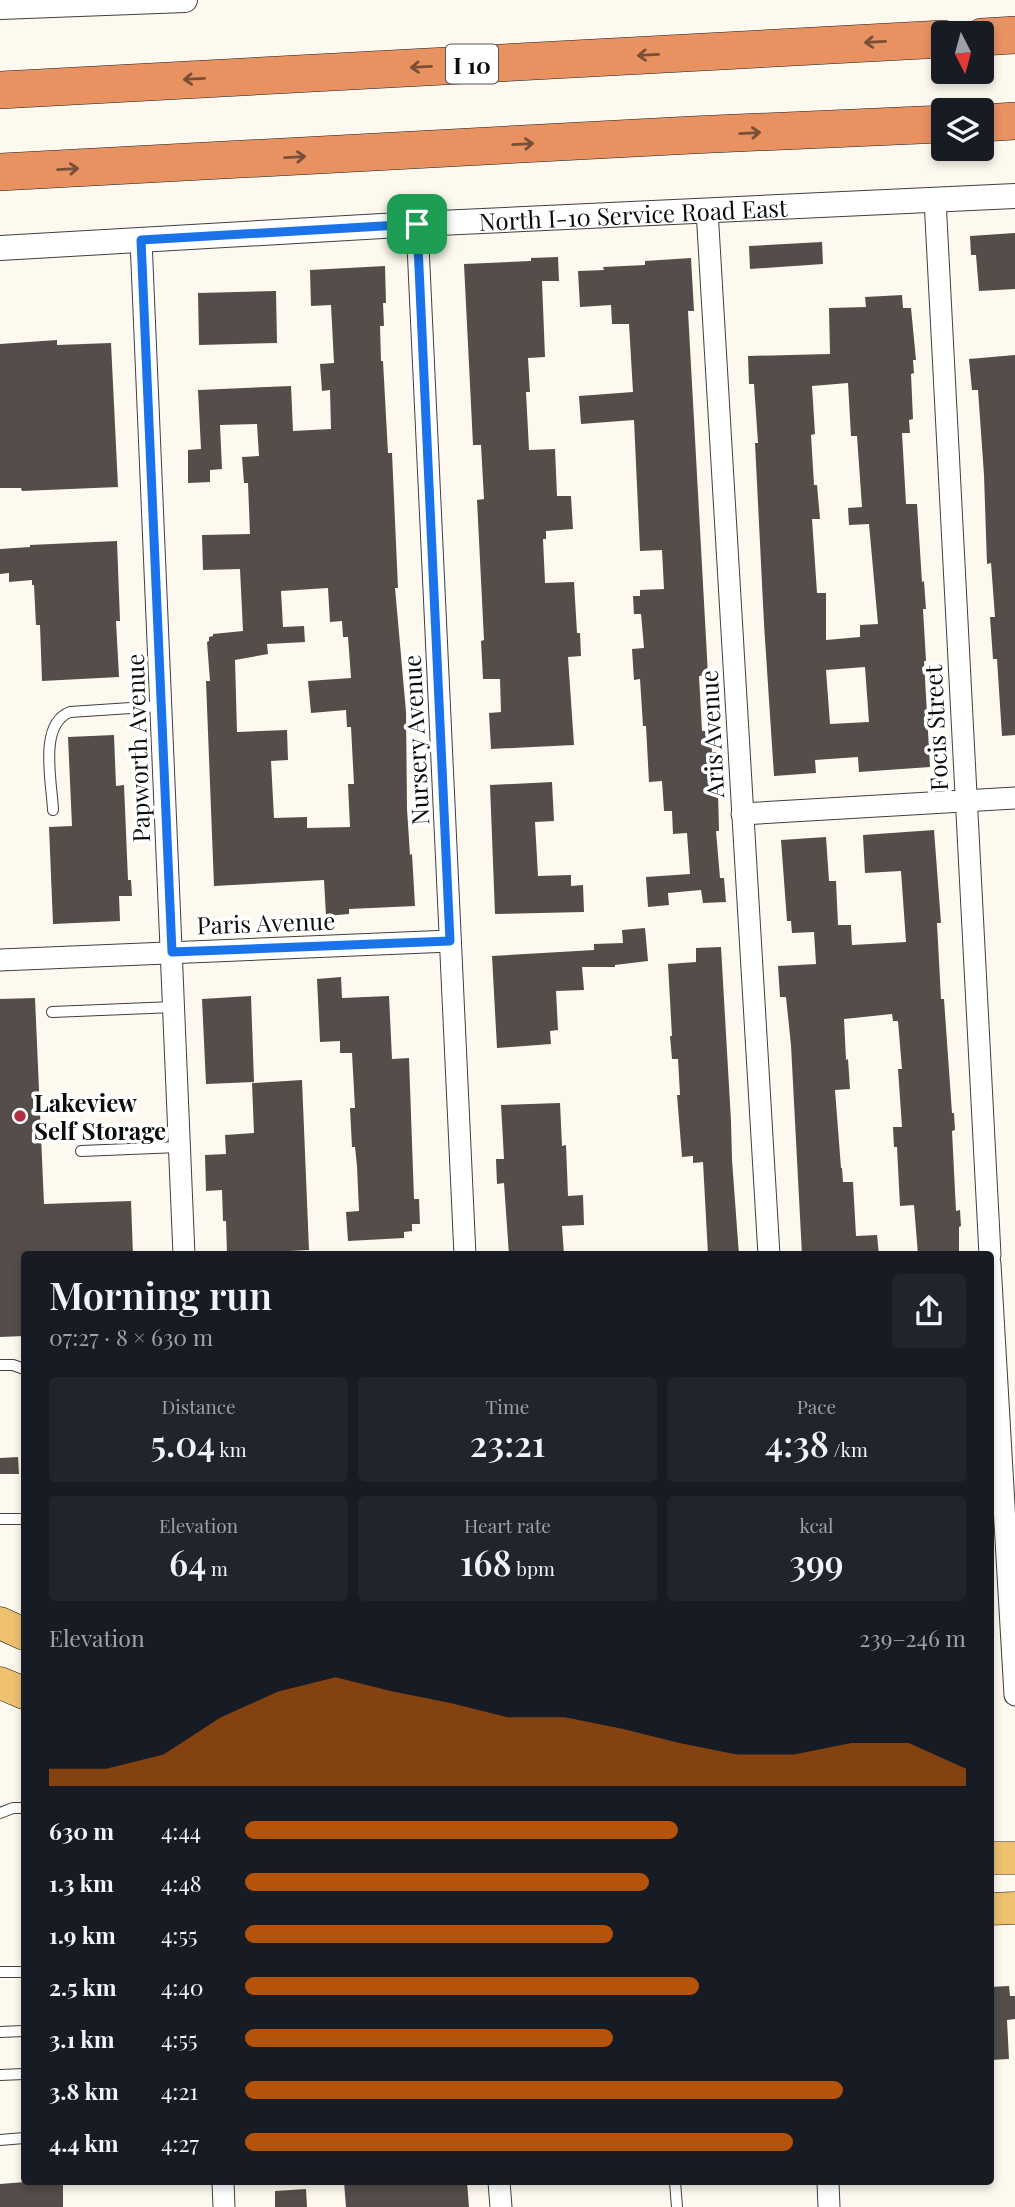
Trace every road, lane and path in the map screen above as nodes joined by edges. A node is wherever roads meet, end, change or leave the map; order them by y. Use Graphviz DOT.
graph roads {
  1 [pos="185,0"];
  2 [pos="118,2"];
  3 [pos="0,7"];
  4 [pos="1015,35"];
  5 [pos="994,36"];
  6 [pos="931,40"];
  7 [pos="0,90"];
  8 [pos="1015,121"];
  9 [pos="994,122"];
  10 [pos="931,125"];
  11 [pos="0,172"];
  12 [pos="1015,196"];
  13 [pos="935,200"];
  14 [pos="707,210"];
  15 [pos="417,224"];
  16 [pos="141,240"];
  17 [pos="0,248"];
  18 [pos="161,706"];
  19 [pos="1015,798"];
  20 [pos="965,803"];
  21 [pos="53,810"];
  22 [pos="742,814"];
  23 [pos="450,941"];
  24 [pos="172,952"];
  25 [pos="0,960"];
  26 [pos="174,1007"];
  27 [pos="52,1012"];
  28 [pos="180,1147"];
  29 [pos="81,1151"];
  30 [pos="184,1251"];
  31 [pos="465,1251"];
  32 [pos="769,1251"];
  33 [pos="990,1251"];
  34 [pos="994,1302"];
  35 [pos="0,1365"];
  36 [pos="21,1368"];
  37 [pos="1007,1426"];
  38 [pos="21,1519"];
  39 [pos="0,1520"];
  40 [pos="0,1623"];
  41 [pos="21,1633"];
  42 [pos="1013,1637"];
  43 [pos="0,1682"];
  44 [pos="21,1692"];
  45 [pos="1015,1695"];
  46 [pos="21,1808"];
  47 [pos="0,1814"];
  48 [pos="994,1858"];
  49 [pos="1015,1858"];
  50 [pos="1015,1908"];
  51 [pos="994,1909"];
  52 [pos="0,1972"];
  53 [pos="21,1972"];
  54 [pos="21,2031"];
  55 [pos="0,2032"];
  56 [pos="21,2074"];
  57 [pos="0,2075"];
  58 [pos="21,2138"];
  59 [pos="0,2140"];
  60 [pos="223,2185"];
  61 [pos="499,2185"];
  62 [pos="675,2185"];
  63 [pos="828,2185"];
  64 [pos="224,2207"];
  65 [pos="500,2207"];
  66 [pos="677,2207"];
  67 [pos="830,2207"];
  1 -- 2 [label="street"];
  2 -- 3 [label="street"];
  4 -- 5 [label="highway"];
  6 -- 7 [label="highway, I 10, one-way"];
  8 -- 9 [label="highway"];
  11 -- 10 [label="highway, one-way"];
  12 -- 13 [label="street, North I-10 Service Road East"];
  13 -- 14 [label="street, North I-10 Service Road East"];
  13 -- 20 [label="street, Focis Street"];
  14 -- 15 [label="street, North I-10 Service Road East"];
  14 -- 22 [label="street, Aris Avenue"];
  15 -- 16 [label="street, North I-10 Service Road East"];
  15 -- 23 [label="street, Nursery Avenue"];
  16 -- 17 [label="street, North I-10 Service Road East"];
  16 -- 18 [label="street, Papworth Avenue"];
  18 -- 21 [label="lane"];
  18 -- 24 [label="street, Papworth Avenue"];
  19 -- 20 [label="street"];
  20 -- 22 [label="street"];
  20 -- 33 [label="street, Focis Street"];
  22 -- 32 [label="street, Aris Avenue"];
  23 -- 24 [label="street, Paris Avenue"];
  23 -- 31 [label="street, Nursery Avenue"];
  24 -- 25 [label="street, Paris Avenue"];
  24 -- 26 [label="street, Papworth Avenue"];
  26 -- 27 [label="lane"];
  26 -- 28 [label="street, Papworth Avenue"];
  28 -- 29 [label="lane"];
  28 -- 30 [label="street, Papworth Avenue"];
  34 -- 37 [label="street"];
  35 -- 36 [label="lane"];
  37 -- 42 [label="street"];
  38 -- 39 [label="lane"];
  40 -- 41 [label="main road"];
  42 -- 45 [label="street"];
  43 -- 44 [label="main road"];
  46 -- 47 [label="lane"];
  48 -- 49 [label="main road"];
  50 -- 51 [label="main road"];
  52 -- 53 [label="lane"];
  54 -- 55 [label="lane"];
  56 -- 57 [label="lane"];
  58 -- 59 [label="lane"];
  60 -- 64 [label="street"];
  61 -- 65 [label="street"];
  62 -- 66 [label="lane"];
  63 -- 67 [label="street"];
}
